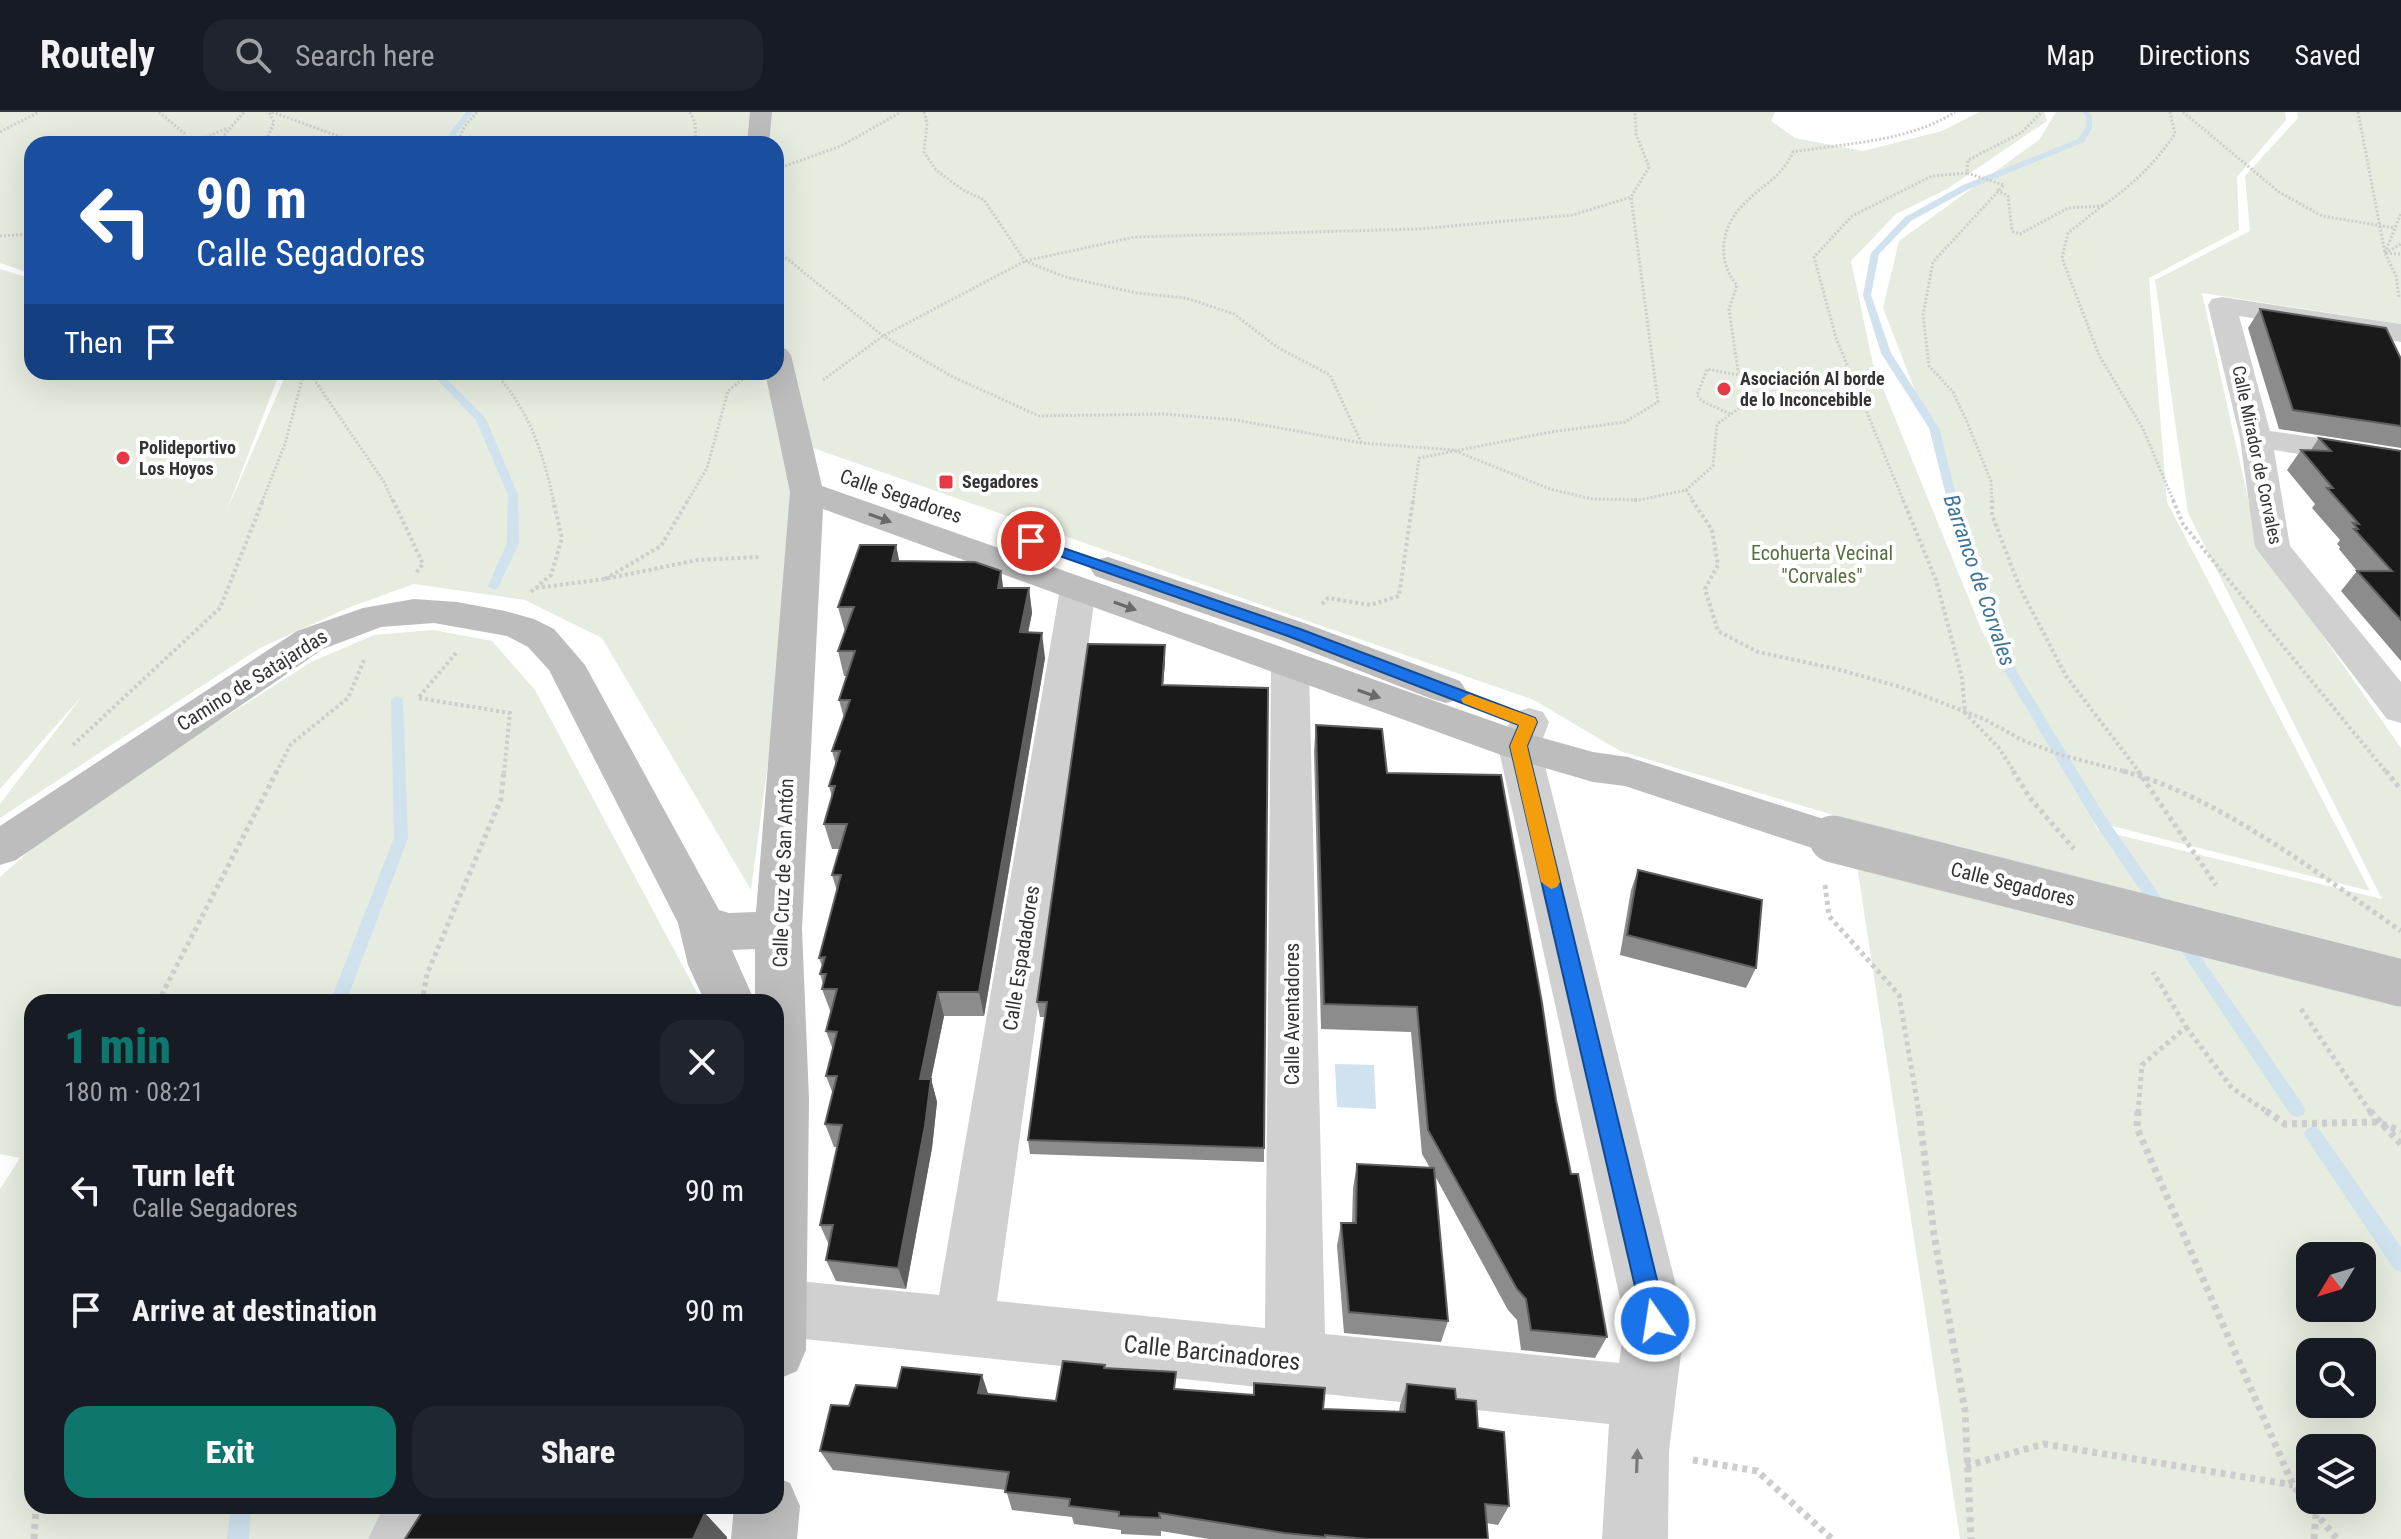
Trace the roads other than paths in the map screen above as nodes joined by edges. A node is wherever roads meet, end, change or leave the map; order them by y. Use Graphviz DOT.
graph roads {
  1 [pos="761,112"];
  2 [pos="759,136"];
  3 [pos="2401,333"];
  4 [pos="780,380"];
  5 [pos="2256,438"];
  6 [pos="2401,460"];
  7 [pos="803,476"];
  8 [pos="1078,589"];
  9 [pos="1292,650"];
  10 [pos="2357,652"];
  11 [pos="2401,657"];
  12 [pos="2401,709"];
  13 [pos="1524,734"];
  14 [pos="0,848"];
  15 [pos="778,948"];
  16 [pos="715,963"];
  17 [pos="2401,983"];
  18 [pos="778,994"];
  19 [pos="963,1328"];
  20 [pos="784,1329"];
  21 [pos="1295,1362"];
  22 [pos="1645,1397"];
  23 [pos="418,1514"];
  24 [pos="766,1514"];
  25 [pos="401,1539"];
  26 [pos="764,1539"];
  27 [pos="1635,1539"];
  1 -- 2 [label="street"];
  3 -- 5 [label="street, Calle Mirador de Corvales"];
  4 -- 7 [label="street"];
  5 -- 6 [label="street"];
  5 -- 10 [label="street, Calle Mirador de Corvales"];
  7 -- 8 [label="street, Calle Segadores, one-way"];
  7 -- 9 [label="street, Calle Segadores"];
  7 -- 15 [label="street, Calle Cruz de San Antón"];
  8 -- 9 [label="street, Calle Segadores, one-way"];
  8 -- 19 [label="street, Calle Espadadores"];
  9 -- 13 [label="street, Calle Segadores"];
  9 -- 21 [label="street, Calle Aventadores"];
  10 -- 11 [label="street"];
  10 -- 12 [label="street, Calle Mirador de Corvales"];
  13 -- 17 [label="street, Calle Segadores, bridge"];
  13 -- 22 [label="street"];
  14 -- 16 [label="street, Camino de Satajardas"];
  15 -- 16 [label="street, Camino de Satajardas"];
  15 -- 18 [label="street, Calle Cruz de San Antón"];
  19 -- 20 [label="street, Calle Barcinadores"];
  19 -- 21 [label="street, Calle Barcinadores"];
  21 -- 22 [label="street, Calle Barcinadores"];
  27 -- 22 [label="street, one-way"];
  23 -- 25 [label="street"];
  24 -- 26 [label="street"];
}
